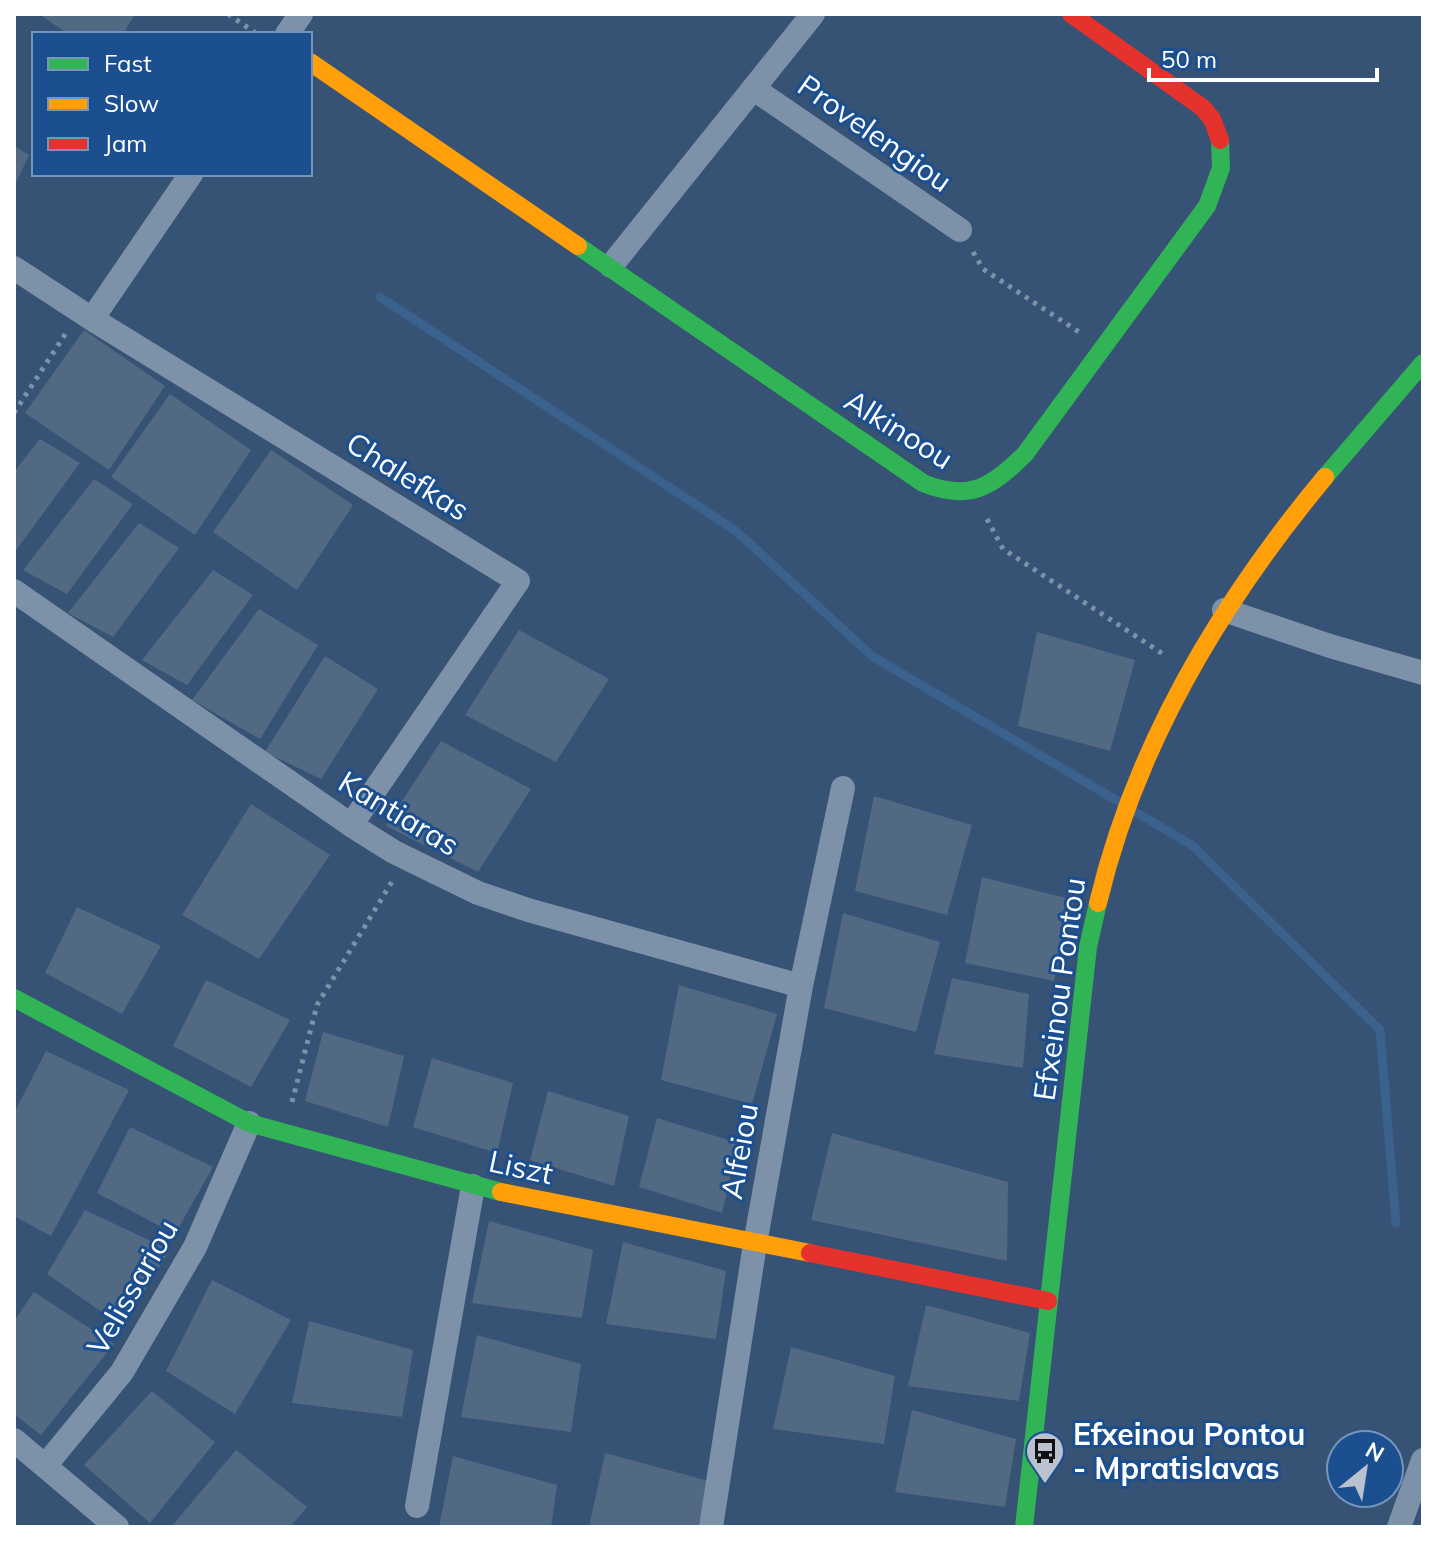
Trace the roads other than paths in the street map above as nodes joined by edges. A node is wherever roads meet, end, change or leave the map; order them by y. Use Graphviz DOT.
graph roads {
  1 [pos="301,14"];
  2 [pos="813,14"];
  3 [pos="1071,14"];
  4 [pos="288,32"];
  5 [pos="312,63"];
  6 [pos="754,89"];
  7 [pos="190,176"];
  8 [pos="960,230"];
  9 [pos="611,266"];
  10 [pos="14,268"];
  11 [pos="86,315"];
  12 [pos="1423,363"];
  13 [pos="14,591"];
  14 [pos="1224,610"];
  15 [pos="1423,673"];
  16 [pos="843,788"];
  17 [pos="351,825"];
  18 [pos="801,986"];
  19 [pos="14,998"];
  20 [pos="249,1123"];
  21 [pos="473,1186"];
  22 [pos="755,1244"];
  23 [pos="1048,1301"];
  24 [pos="14,1440"];
  25 [pos="1423,1460"];
  26 [pos="45,1466"];
  27 [pos="417,1506"];
  28 [pos="117,1527"];
  29 [pos="711,1527"];
  30 [pos="1024,1527"];
  31 [pos="1399,1527"];
  1 -- 4 [label="street"];
  2 -- 6 [label="street, Provelengiou"];
  3 -- 9 [label="street, Alkinoou"];
  5 -- 9 [label="street, Alkinoou"];
  6 -- 8 [label="street, Provelengiou"];
  6 -- 9 [label="street, Provelengiou"];
  7 -- 11 [label="street"];
  10 -- 11 [label="street, Chalefkas"];
  11 -- 17 [label="street, Chalefkas"];
  12 -- 14 [label="street, Efxeinou Pontou"];
  13 -- 17 [label="street, Kantiaras"];
  14 -- 15 [label="street"];
  14 -- 23 [label="street, Efxeinou Pontou"];
  16 -- 18 [label="street, Alfeiou"];
  17 -- 18 [label="street, Kantiaras"];
  18 -- 22 [label="street, Alfeiou"];
  19 -- 20 [label="street, Liszt"];
  20 -- 21 [label="street, Liszt"];
  20 -- 26 [label="street, Velissariou"];
  21 -- 22 [label="street, Liszt"];
  21 -- 27 [label="street"];
  22 -- 23 [label="street, Liszt"];
  22 -- 29 [label="street, Alfeiou"];
  23 -- 30 [label="street, Efxeinou Pontou"];
  24 -- 26 [label="street"];
  25 -- 31 [label="street"];
  26 -- 28 [label="street"];
}
